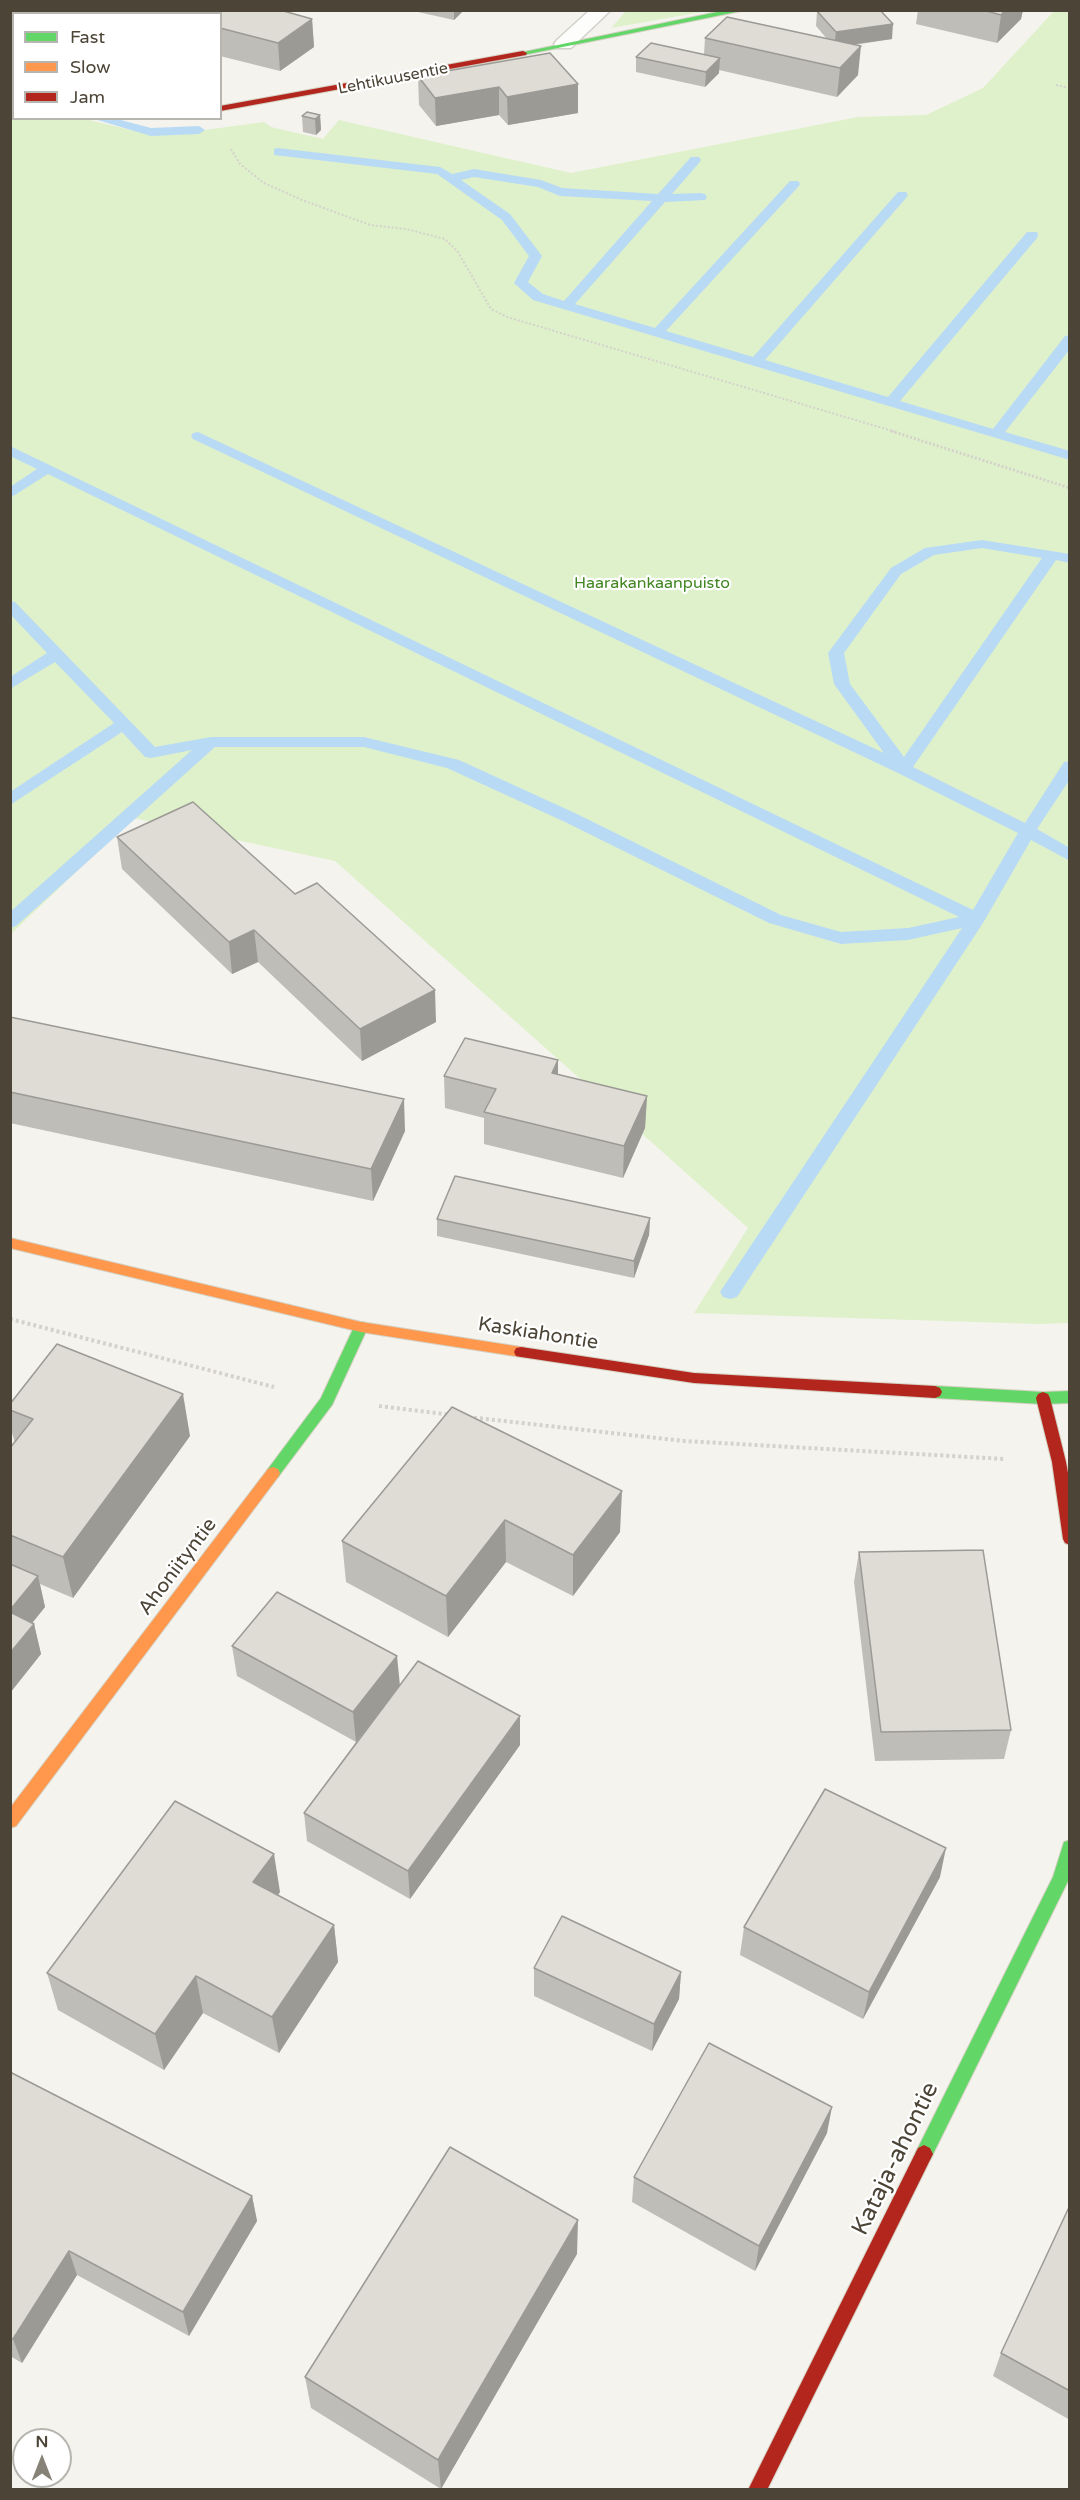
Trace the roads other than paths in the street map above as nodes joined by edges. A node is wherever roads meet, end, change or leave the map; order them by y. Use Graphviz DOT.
graph roads {
  1 [pos="602,10"];
  2 [pos="742,10"];
  3 [pos="564,44"];
  4 [pos="222,109"];
  5 [pos="10,1243"];
  6 [pos="361,1327"];
  7 [pos="1070,1397"];
  8 [pos="1043,1398"];
  9 [pos="1070,1539"];
  10 [pos="10,1821"];
  11 [pos="1070,1847"];
  12 [pos="757,2490"];
  1 -- 3 [label="street, Lehtikuusentie"];
  2 -- 3 [label="street, Lehtikuusentie"];
  3 -- 4 [label="street, Lehtikuusentie"];
  5 -- 6 [label="street, Kaskiahontie"];
  6 -- 8 [label="street, Kaskiahontie"];
  6 -- 10 [label="street, Ahoniityntie"];
  7 -- 8 [label="street, Kaskiahontie"];
  8 -- 9 [label="street"];
  11 -- 12 [label="street, Kataja-ahontie"];
}
